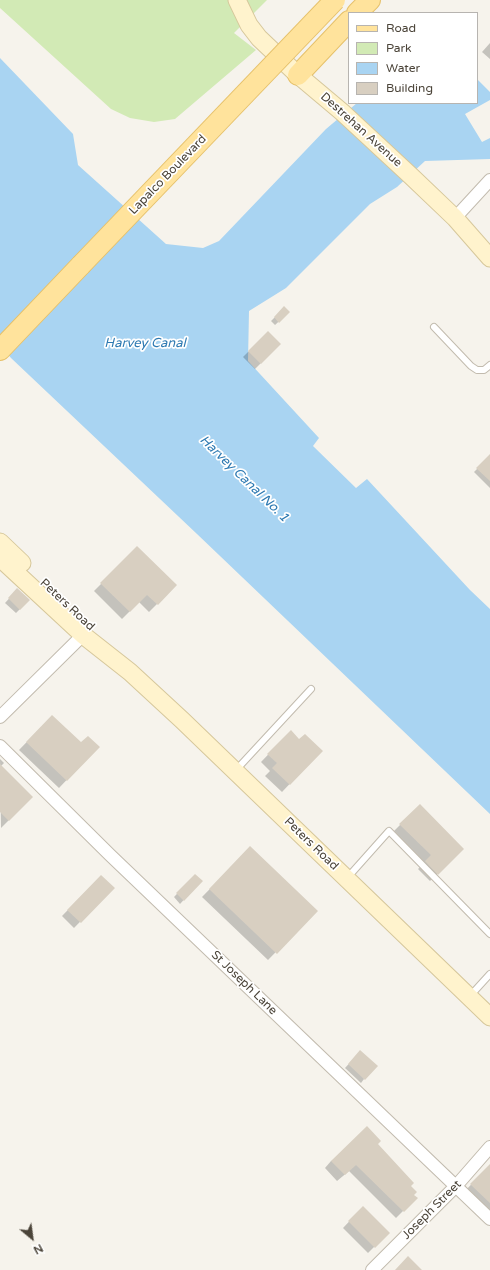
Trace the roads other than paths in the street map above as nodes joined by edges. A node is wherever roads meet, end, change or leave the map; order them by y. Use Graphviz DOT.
graph roads {
  1 [pos="237,0"];
  2 [pos="316,0"];
  3 [pos="335,0"];
  4 [pos="370,0"];
  5 [pos="358,12"];
  6 [pos="348,22"];
  7 [pos="298,75"];
  8 [pos="490,180"];
  9 [pos="455,218"];
  10 [pos="490,258"];
  11 [pos="434,327"];
  12 [pos="0,330"];
  13 [pos="0,350"];
  14 [pos="490,364"];
  15 [pos="0,542"];
  16 [pos="0,558"];
  17 [pos="83,635"];
  18 [pos="130,672"];
  19 [pos="312,689"];
  20 [pos="0,717"];
  21 [pos="0,746"];
  22 [pos="235,771"];
  23 [pos="347,879"];
  24 [pos="490,934"];
  25 [pos="490,974"];
  26 [pos="469,997"];
  27 [pos="490,1017"];
  28 [pos="490,1147"];
  29 [pos="456,1186"];
  30 [pos="490,1219"];
  31 [pos="372,1270"];
  1 -- 7 [label="main road, Destrehan Avenue"];
  2 -- 12 [label="main road, Lapalco Boulevard"];
  3 -- 13 [label="main road, Lapalco Boulevard, bridge"];
  4 -- 5 [label="main road"];
  6 -- 7 [label="main road"];
  7 -- 9 [label="main road, Destrehan Avenue"];
  8 -- 9 [label="street"];
  9 -- 10 [label="main road, Destrehan Avenue"];
  11 -- 14 [label="lane"];
  15 -- 18 [label="main road, Peters Road"];
  16 -- 17 [label="main road, Peters Road"];
  17 -- 18 [label="main road, Peters Road"];
  17 -- 20 [label="street"];
  18 -- 22 [label="main road, Peters Road"];
  19 -- 22 [label="lane"];
  21 -- 29 [label="street, St Joseph Lane"];
  22 -- 23 [label="main road, Peters Road"];
  23 -- 24 [label="lane"];
  23 -- 26 [label="main road, Peters Road"];
  25 -- 26 [label="lane"];
  26 -- 27 [label="main road, Peters Road"];
  28 -- 29 [label="street, Joseph Street"];
  29 -- 30 [label="street, St Joseph Lane"];
  29 -- 31 [label="street, Joseph Street"];
}
